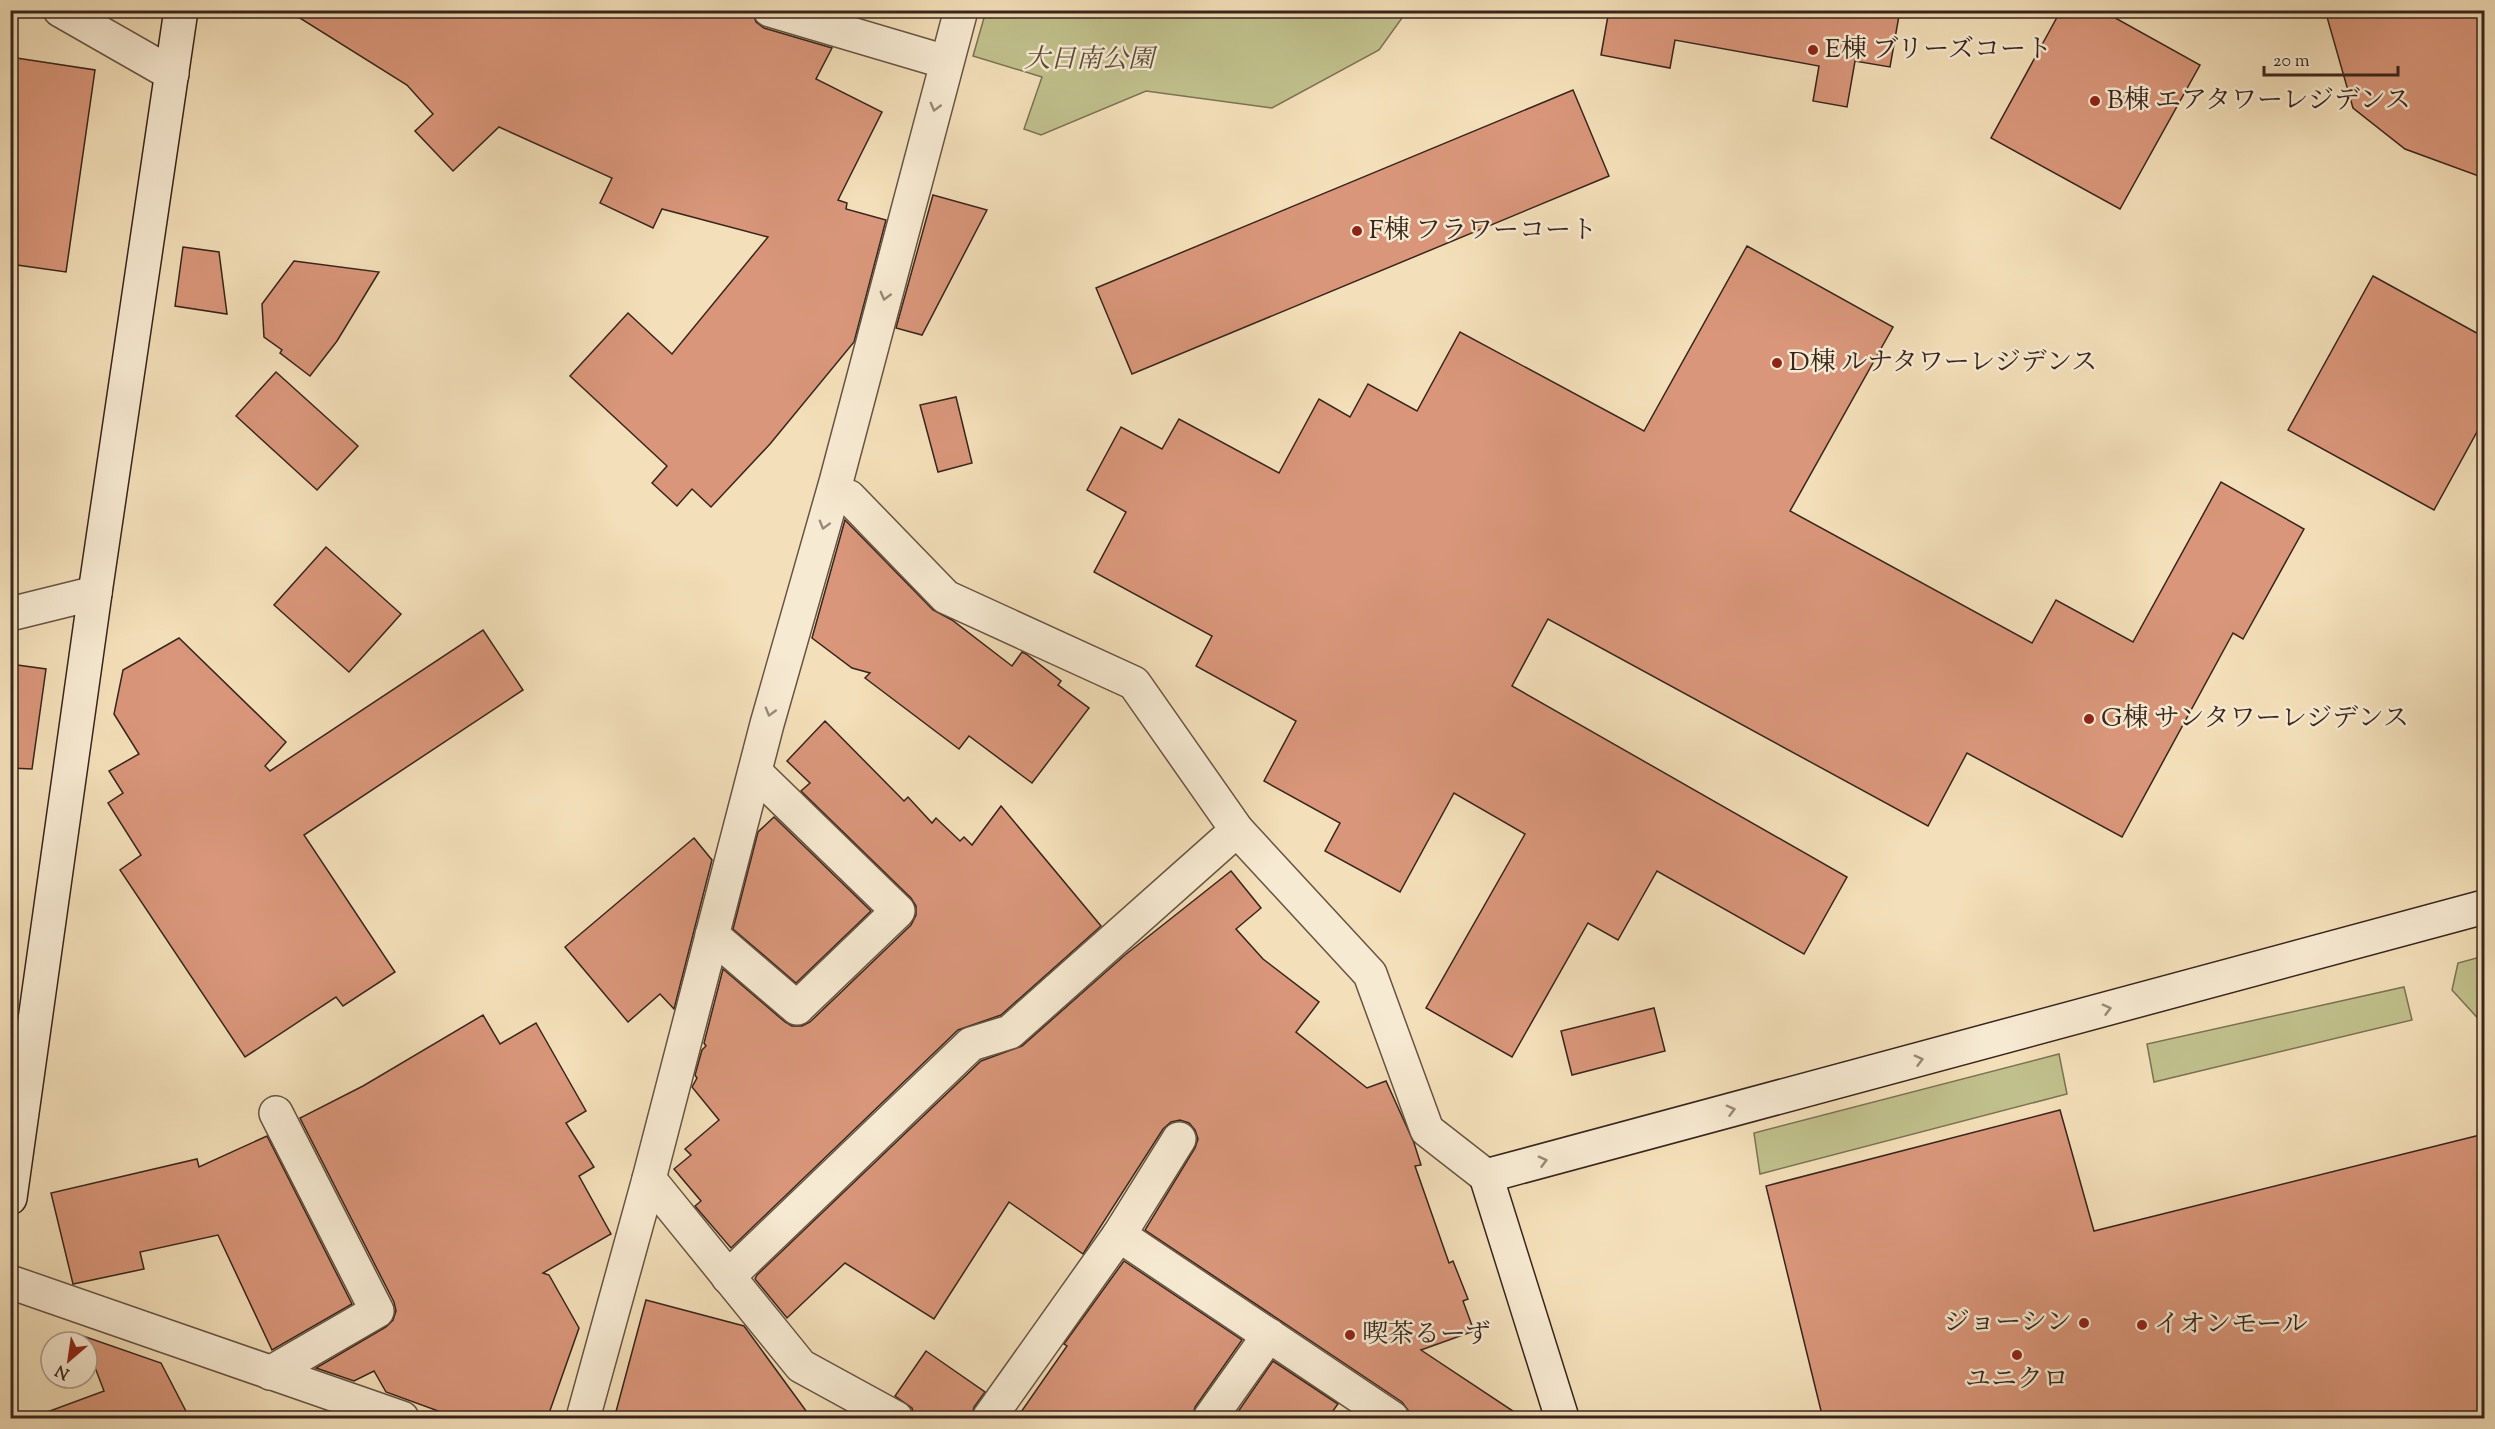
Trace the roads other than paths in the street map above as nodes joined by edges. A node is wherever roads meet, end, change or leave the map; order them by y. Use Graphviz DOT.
graph roads {
  1 [pos="60,10"];
  2 [pos="181,10"];
  3 [pos="770,10"];
  4 [pos="961,10"];
  5 [pos="946,62"];
  6 [pos="172,74"];
  7 [pos="849,497"];
  8 [pos="95,593"];
  9 [pos="10,614"];
  10 [pos="755,772"];
  11 [pos="1237,830"];
  12 [pos="2484,908"];
  13 [pos="712,935"];
  14 [pos="276,1113"];
  15 [pos="1179,1139"];
  16 [pos="1486,1176"];
  17 [pos="649,1179"];
  18 [pos="10,1198"];
  19 [pos="1119,1235"];
  20 [pos="728,1277"];
  21 [pos="10,1282"];
  22 [pos="1269,1335"];
  23 [pos="270,1373"];
  24 [pos="402,1419"];
  25 [pos="583,1419"];
  26 [pos="896,1419"];
  27 [pos="989,1419"];
  28 [pos="1210,1419"];
  29 [pos="1392,1419"];
  30 [pos="1562,1419"];
  1 -- 6 [label="street"];
  2 -- 6 [label="street"];
  3 -- 5 [label="street"];
  4 -- 5 [label="street"];
  5 -- 10 [label="street, one-way"];
  6 -- 8 [label="street"];
  7 -- 11 [label="street"];
  8 -- 9 [label="street"];
  8 -- 18 [label="street"];
  10 -- 13 [label="street"];
  10 -- 13 [label="street"];
  11 -- 16 [label="street"];
  11 -- 20 [label="street"];
  16 -- 12 [label="street, one-way"];
  13 -- 17 [label="street"];
  14 -- 23 [label="street"];
  15 -- 19 [label="street"];
  16 -- 30 [label="street"];
  17 -- 20 [label="street"];
  17 -- 25 [label="street"];
  19 -- 22 [label="street"];
  19 -- 27 [label="street"];
  20 -- 26 [label="street"];
  21 -- 23 [label="street"];
  22 -- 28 [label="street"];
  22 -- 29 [label="street"];
  23 -- 24 [label="street"];
}
